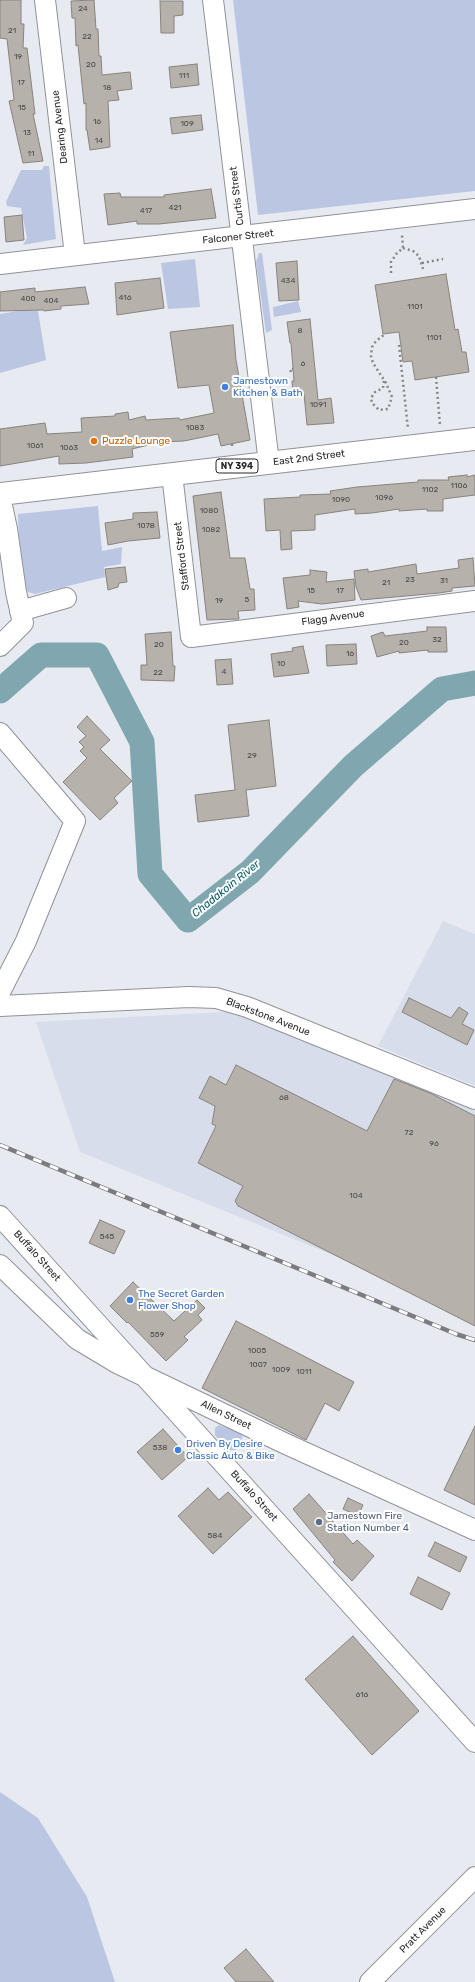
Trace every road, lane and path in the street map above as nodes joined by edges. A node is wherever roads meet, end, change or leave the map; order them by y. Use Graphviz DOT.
graph roads {
  1 [pos="45,0"];
  2 [pos="213,0"];
  3 [pos="475,209"];
  4 [pos="402,236"];
  5 [pos="242,237"];
  6 [pos="404,248"];
  7 [pos="75,255"];
  8 [pos="443,259"];
  9 [pos="422,263"];
  10 [pos="0,264"];
  11 [pos="424,269"];
  12 [pos="391,274"];
  13 [pos="385,334"];
  14 [pos="399,345"];
  15 [pos="293,369"];
  16 [pos="291,372"];
  17 [pos="436,377"];
  18 [pos="384,381"];
  19 [pos="440,425"];
  20 [pos="408,429"];
  21 [pos="475,439"];
  22 [pos="232,444"];
  23 [pos="232,449"];
  24 [pos="268,463"];
  25 [pos="172,474"];
  26 [pos="0,495"];
  27 [pos="66,598"];
  28 [pos="475,601"];
  29 [pos="20,611"];
  30 [pos="191,637"];
  31 [pos="0,646"];
  32 [pos="0,733"];
  33 [pos="0,992"];
  34 [pos="0,1006"];
  35 [pos="475,1100"];
  36 [pos="0,1216"];
  37 [pos="0,1265"];
  38 [pos="85,1308"];
  39 [pos="66,1329"];
  40 [pos="148,1378"];
  41 [pos="475,1530"];
  42 [pos="475,1742"];
  43 [pos="475,1877"];
  44 [pos="370,1982"];
  1 -- 7 [label="street, Dearing Avenue"];
  2 -- 5 [label="street, Curtis Street"];
  3 -- 5 [label="street, Falconer Street"];
  4 -- 6 [label="path"];
  5 -- 7 [label="street, Falconer Street"];
  5 -- 24 [label="street, Curtis Street"];
  6 -- 9 [label="path"];
  6 -- 12 [label="path"];
  7 -- 10 [label="street, Falconer Street"];
  8 -- 9 [label="path"];
  9 -- 11 [label="path"];
  13 -- 18 [label="path"];
  14 -- 20 [label="path"];
  15 -- 16 [label="path"];
  17 -- 19 [label="path"];
  18 -- 18 [label="path"];
  21 -- 24 [label="main road, East 2nd Street / NY 394"];
  22 -- 23 [label="path"];
  24 -- 25 [label="main road, East 2nd Street / NY 394"];
  25 -- 26 [label="main road, East 2nd Street / NY 394"];
  25 -- 30 [label="street, Stafford Street"];
  26 -- 29 [label="street"];
  27 -- 29 [label="street"];
  28 -- 30 [label="street, Flagg Avenue"];
  29 -- 31 [label="street"];
  32 -- 33 [label="street"];
  34 -- 35 [label="street, Blackstone Avenue"];
  36 -- 38 [label="street, Buffalo Street"];
  37 -- 39 [label="street, Allen Street"];
  38 -- 39 [label="street"];
  38 -- 40 [label="street, Buffalo Street"];
  39 -- 40 [label="street, Allen Street"];
  40 -- 41 [label="street, Allen Street"];
  40 -- 42 [label="street, Buffalo Street"];
  43 -- 44 [label="street, Pratt Avenue"];
}
